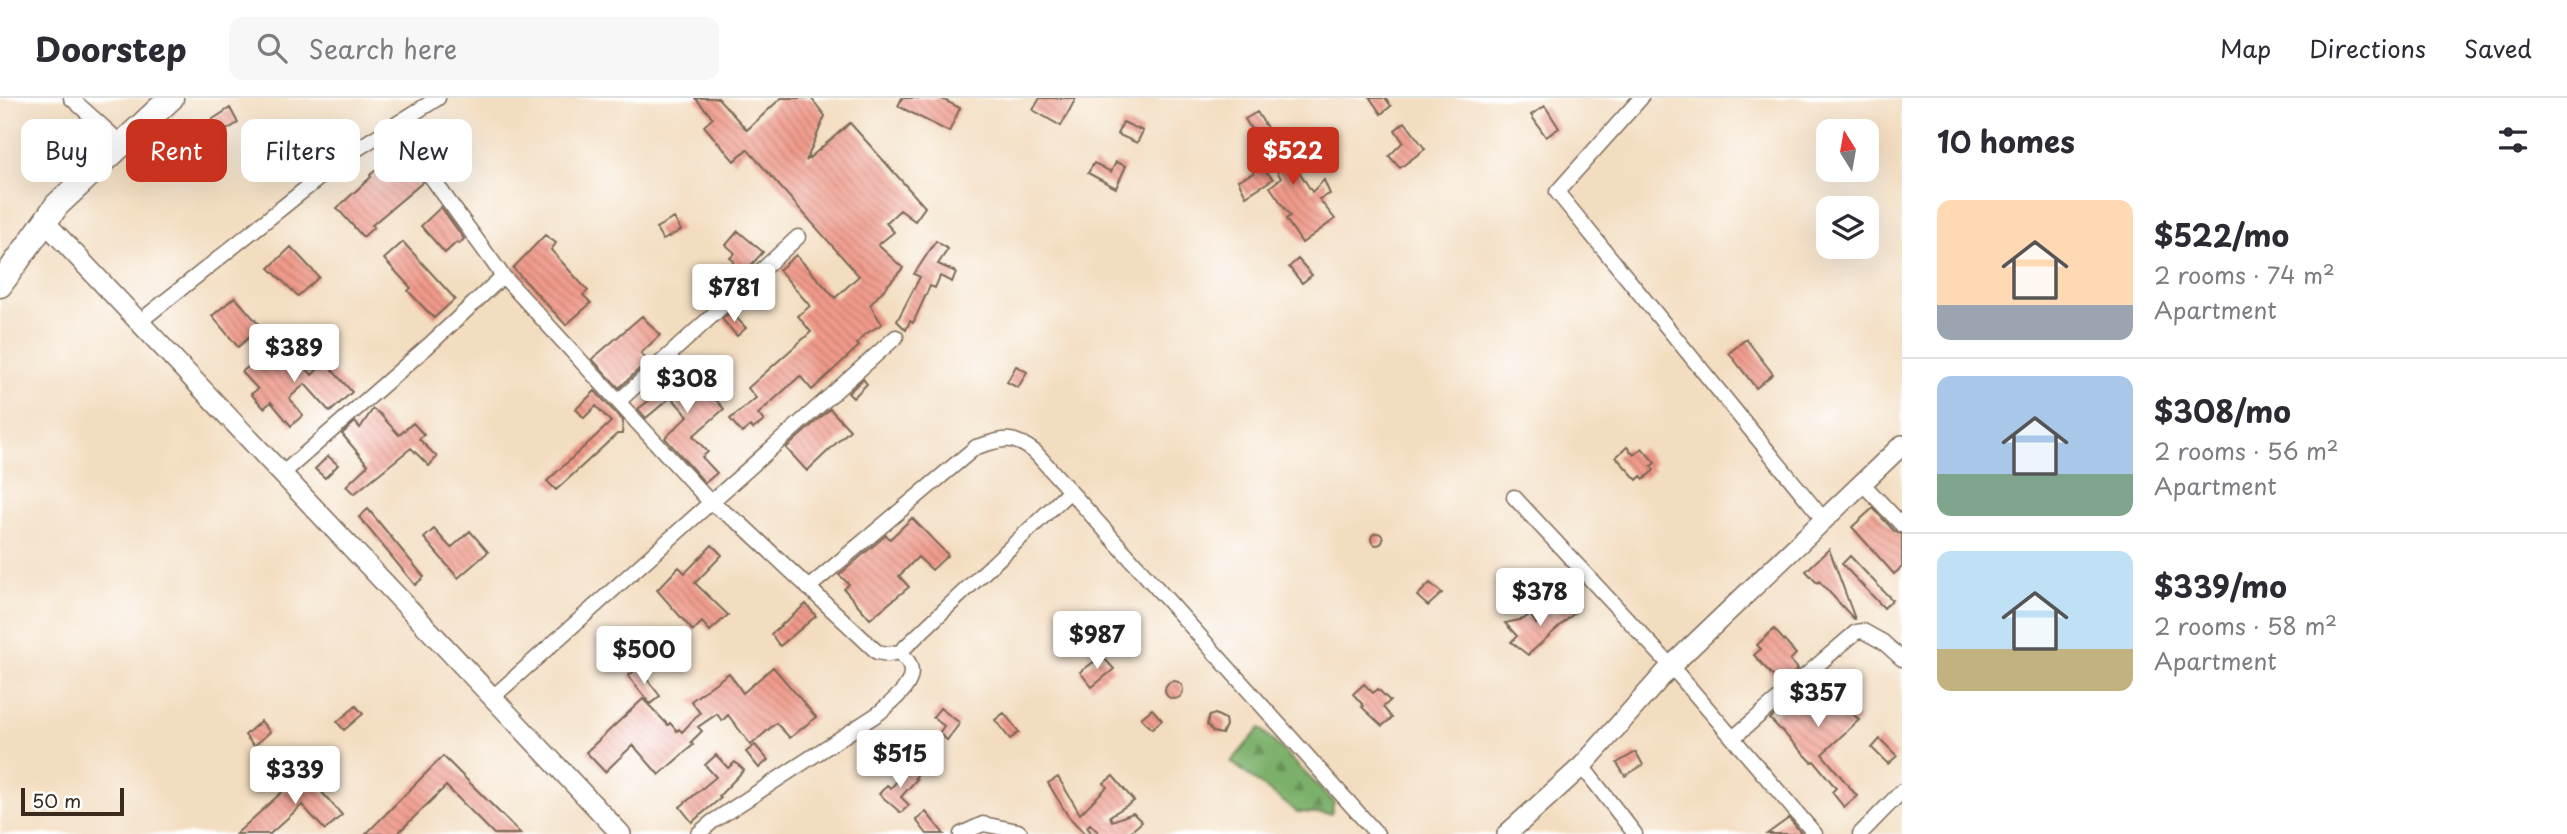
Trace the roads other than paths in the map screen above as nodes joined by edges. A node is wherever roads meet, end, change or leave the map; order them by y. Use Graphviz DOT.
graph roads {
  1 [pos="71,98"];
  2 [pos="171,98"];
  3 [pos="1641,98"];
  4 [pos="435,99"];
  5 [pos="405,119"];
  6 [pos="374,139"];
  7 [pos="121,143"];
  8 [pos="435,182"];
  9 [pos="44,221"];
  10 [pos="798,237"];
  11 [pos="503,276"];
  12 [pos="0,285"];
  13 [pos="138,323"];
  14 [pos="896,337"];
  15 [pos="619,401"];
  16 [pos="1902,445"];
  17 [pos="282,474"];
  18 [pos="1862,483"];
  19 [pos="1070,491"];
  20 [pos="1514,497"];
  21 [pos="711,503"];
  22 [pos="1824,520"];
  23 [pos="1902,525"];
  24 [pos="808,588"];
  25 [pos="900,652"];
  26 [pos="1902,659"];
  27 [pos="1671,666"];
  28 [pos="493,697"];
  29 [pos="1733,738"];
  30 [pos="1582,766"];
  31 [pos="1902,791"];
  32 [pos="621,834"];
  33 [pos="698,834"];
  34 [pos="961,834"];
  35 [pos="1021,834"];
  36 [pos="1377,834"];
  37 [pos="1507,834"];
  38 [pos="1635,834"];
  39 [pos="1815,834"];
  40 [pos="1860,834"];
  1 -- 7 [label="street"];
  2 -- 7 [label="highway"];
  3 -- 22 [label="street"];
  4 -- 5 [label="street"];
  6 -- 13 [label="street"];
  7 -- 9 [label="highway"];
  8 -- 11 [label="street"];
  9 -- 12 [label="highway"];
  9 -- 13 [label="street"];
  10 -- 15 [label="street"];
  11 -- 15 [label="street"];
  11 -- 17 [label="street"];
  13 -- 17 [label="street"];
  14 -- 21 [label="street"];
  15 -- 21 [label="street"];
  16 -- 18 [label="street"];
  17 -- 28 [label="street"];
  18 -- 22 [label="street"];
  18 -- 23 [label="street"];
  19 -- 24 [label="street"];
  19 -- 25 [label="street"];
  19 -- 36 [label="street"];
  20 -- 27 [label="street"];
  21 -- 24 [label="street"];
  21 -- 28 [label="street"];
  22 -- 27 [label="street"];
  24 -- 25 [label="street"];
  25 -- 33 [label="street"];
  26 -- 29 [label="street"];
  27 -- 29 [label="street"];
  27 -- 30 [label="street"];
  28 -- 32 [label="street"];
  29 -- 39 [label="street"];
  30 -- 37 [label="street"];
  30 -- 38 [label="street"];
  31 -- 40 [label="street"];
  34 -- 35 [label="street"];
}
